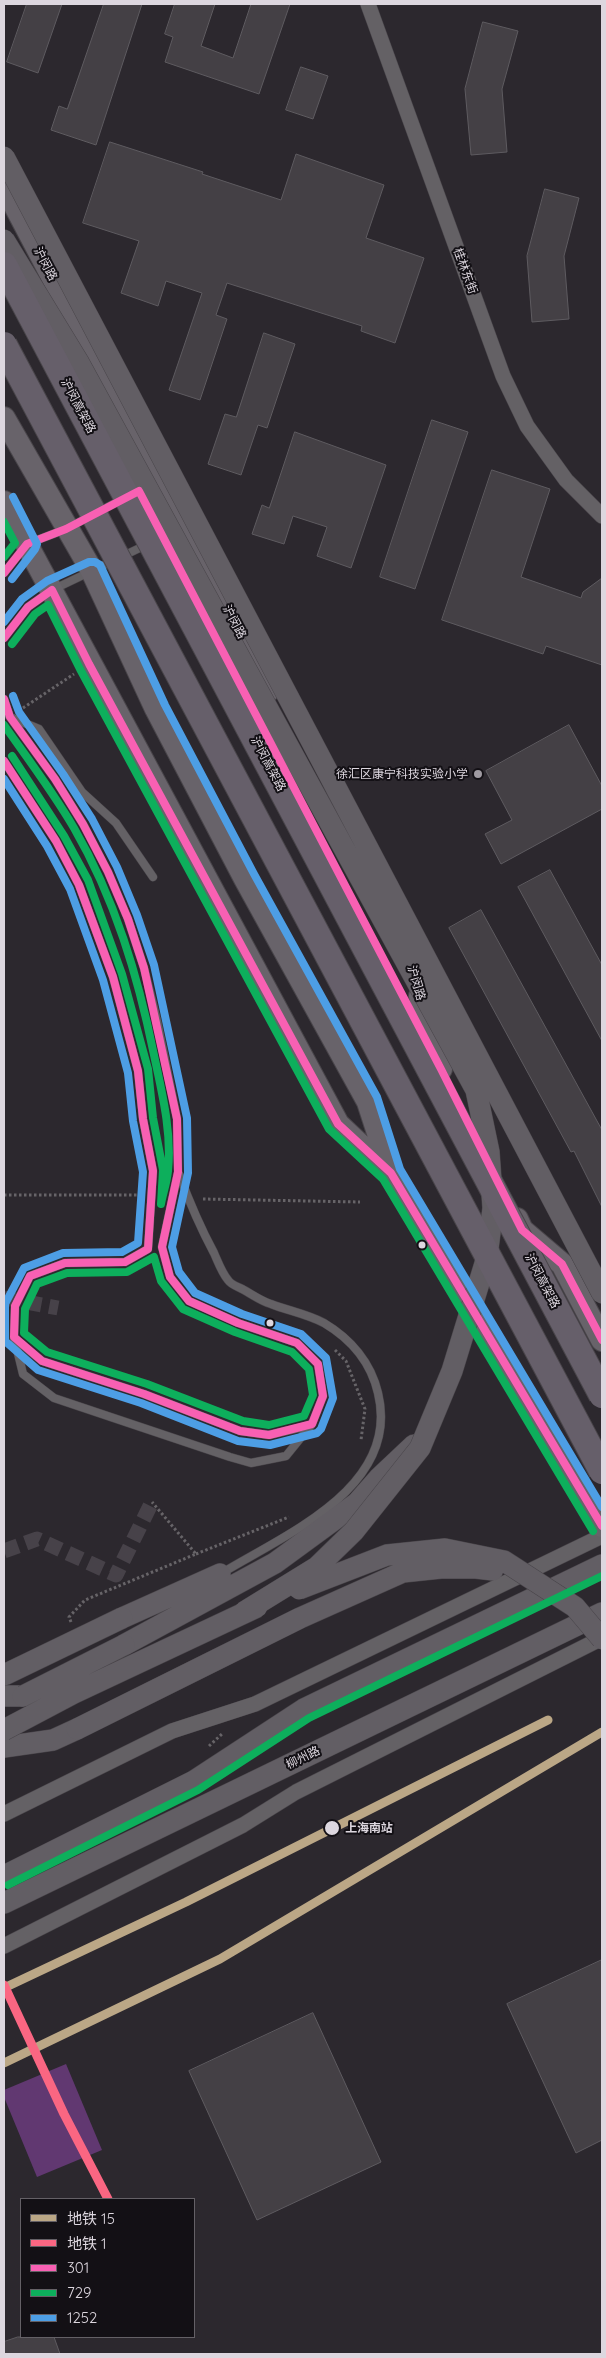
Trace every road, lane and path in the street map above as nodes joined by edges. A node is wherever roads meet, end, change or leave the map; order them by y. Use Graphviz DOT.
graph roads {
  1 [pos="368,4"];
  2 [pos="4,158"];
  3 [pos="4,185"];
  4 [pos="4,233"];
  5 [pos="4,240"];
  6 [pos="4,264"];
  7 [pos="4,345"];
  8 [pos="4,418"];
  9 [pos="139,491"];
  10 [pos="4,502"];
  11 [pos="602,516"];
  12 [pos="66,529"];
  13 [pos="163,537"];
  14 [pos="27,544"];
  15 [pos="92,571"];
  16 [pos="4,573"];
  17 [pos="52,590"];
  18 [pos="4,638"];
  19 [pos="89,664"];
  20 [pos="4,699"];
  21 [pos="4,709"];
  22 [pos="10,717"];
  23 [pos="4,762"];
  24 [pos="153,877"];
  25 [pos="441,1069"];
  26 [pos="178,1172"];
  27 [pos="391,1173"];
  28 [pos="200,1199"];
  29 [pos="198,1223"];
  30 [pos="522,1230"];
  31 [pos="602,1293"];
  32 [pos="14,1337"];
  33 [pos="602,1340"];
  34 [pos="329,1343"];
  35 [pos="602,1395"];
  36 [pos="602,1402"];
  37 [pos="312,1424"];
  38 [pos="426,1433"];
  39 [pos="361,1445"];
  40 [pos="602,1471"];
  41 [pos="295,1514"];
  42 [pos="602,1526"];
  43 [pos="602,1536"];
  44 [pos="196,1554"];
  45 [pos="602,1565"];
  46 [pos="220,1574"];
  47 [pos="534,1578"];
  48 [pos="244,1612"];
  49 [pos="602,1613"];
  50 [pos="602,1639"];
  51 [pos="4,1675"];
  52 [pos="13,1696"];
  53 [pos="4,1730"];
  54 [pos="226,1730"];
  55 [pos="4,1747"];
  56 [pos="205,1749"];
  57 [pos="4,1814"];
  58 [pos="4,1876"];
  59 [pos="4,1903"];
  60 [pos="4,1946"];
  1 -- 11 [label="street, 桂林东街"];
  2 -- 31 [label="main road, bridge"];
  3 -- 25 [label="main road, 沪闵路"];
  4 -- 9 [label="main road, 沪闵路"];
  5 -- 38 [label="main road, bridge"];
  6 -- 35 [label="highway, 沪闵高架路, bridge"];
  7 -- 40 [label="highway, bridge"];
  8 -- 12 [label="main road"];
  9 -- 12 [label="lane"];
  9 -- 13 [label="main road, 沪闵路"];
  10 -- 14 [label="main road"];
  12 -- 14 [label="lane"];
  12 -- 15 [label="main road"];
  13 -- 15 [label="lane"];
  13 -- 25 [label="main road, 沪闵路"];
  14 -- 16 [label="lane"];
  14 -- 17 [label="main road"];
  15 -- 17 [label="lane"];
  15 -- 27 [label="main road"];
  17 -- 18 [label="lane"];
  17 -- 19 [label="main road"];
  19 -- 22 [label="path"];
  19 -- 27 [label="main road"];
  20 -- 22 [label="lane"];
  21 -- 22 [label="lane"];
  22 -- 24 [label="lane"];
  22 -- 26 [label="lane"];
  23 -- 32 [label="lane"];
  25 -- 30 [label="main road, 沪闵路"];
  26 -- 29 [label="lane"];
  26 -- 37 [label="lane"];
  27 -- 42 [label="main road"];
  28 -- 29 [label="path"];
  29 -- 46 [label="lane"];
  30 -- 33 [label="main road, 沪闵路"];
  30 -- 36 [label="main road"];
  32 -- 37 [label="lane"];
  32 -- 37 [label="lane"];
  34 -- 39 [label="path"];
  38 -- 48 [label="main road, bridge"];
  38 -- 52 [label="main road, bridge"];
  41 -- 44 [label="path"];
  43 -- 57 [label="street"];
  45 -- 58 [label="main road"];
  46 -- 51 [label="main road, bridge"];
  47 -- 48 [label="main road, bridge"];
  47 -- 50 [label="main road, bridge"];
  47 -- 55 [label="main road, bridge"];
  48 -- 53 [label="main road, bridge"];
  49 -- 59 [label="main road, 柳州路"];
  50 -- 60 [label="street"];
  54 -- 56 [label="path"];
}
